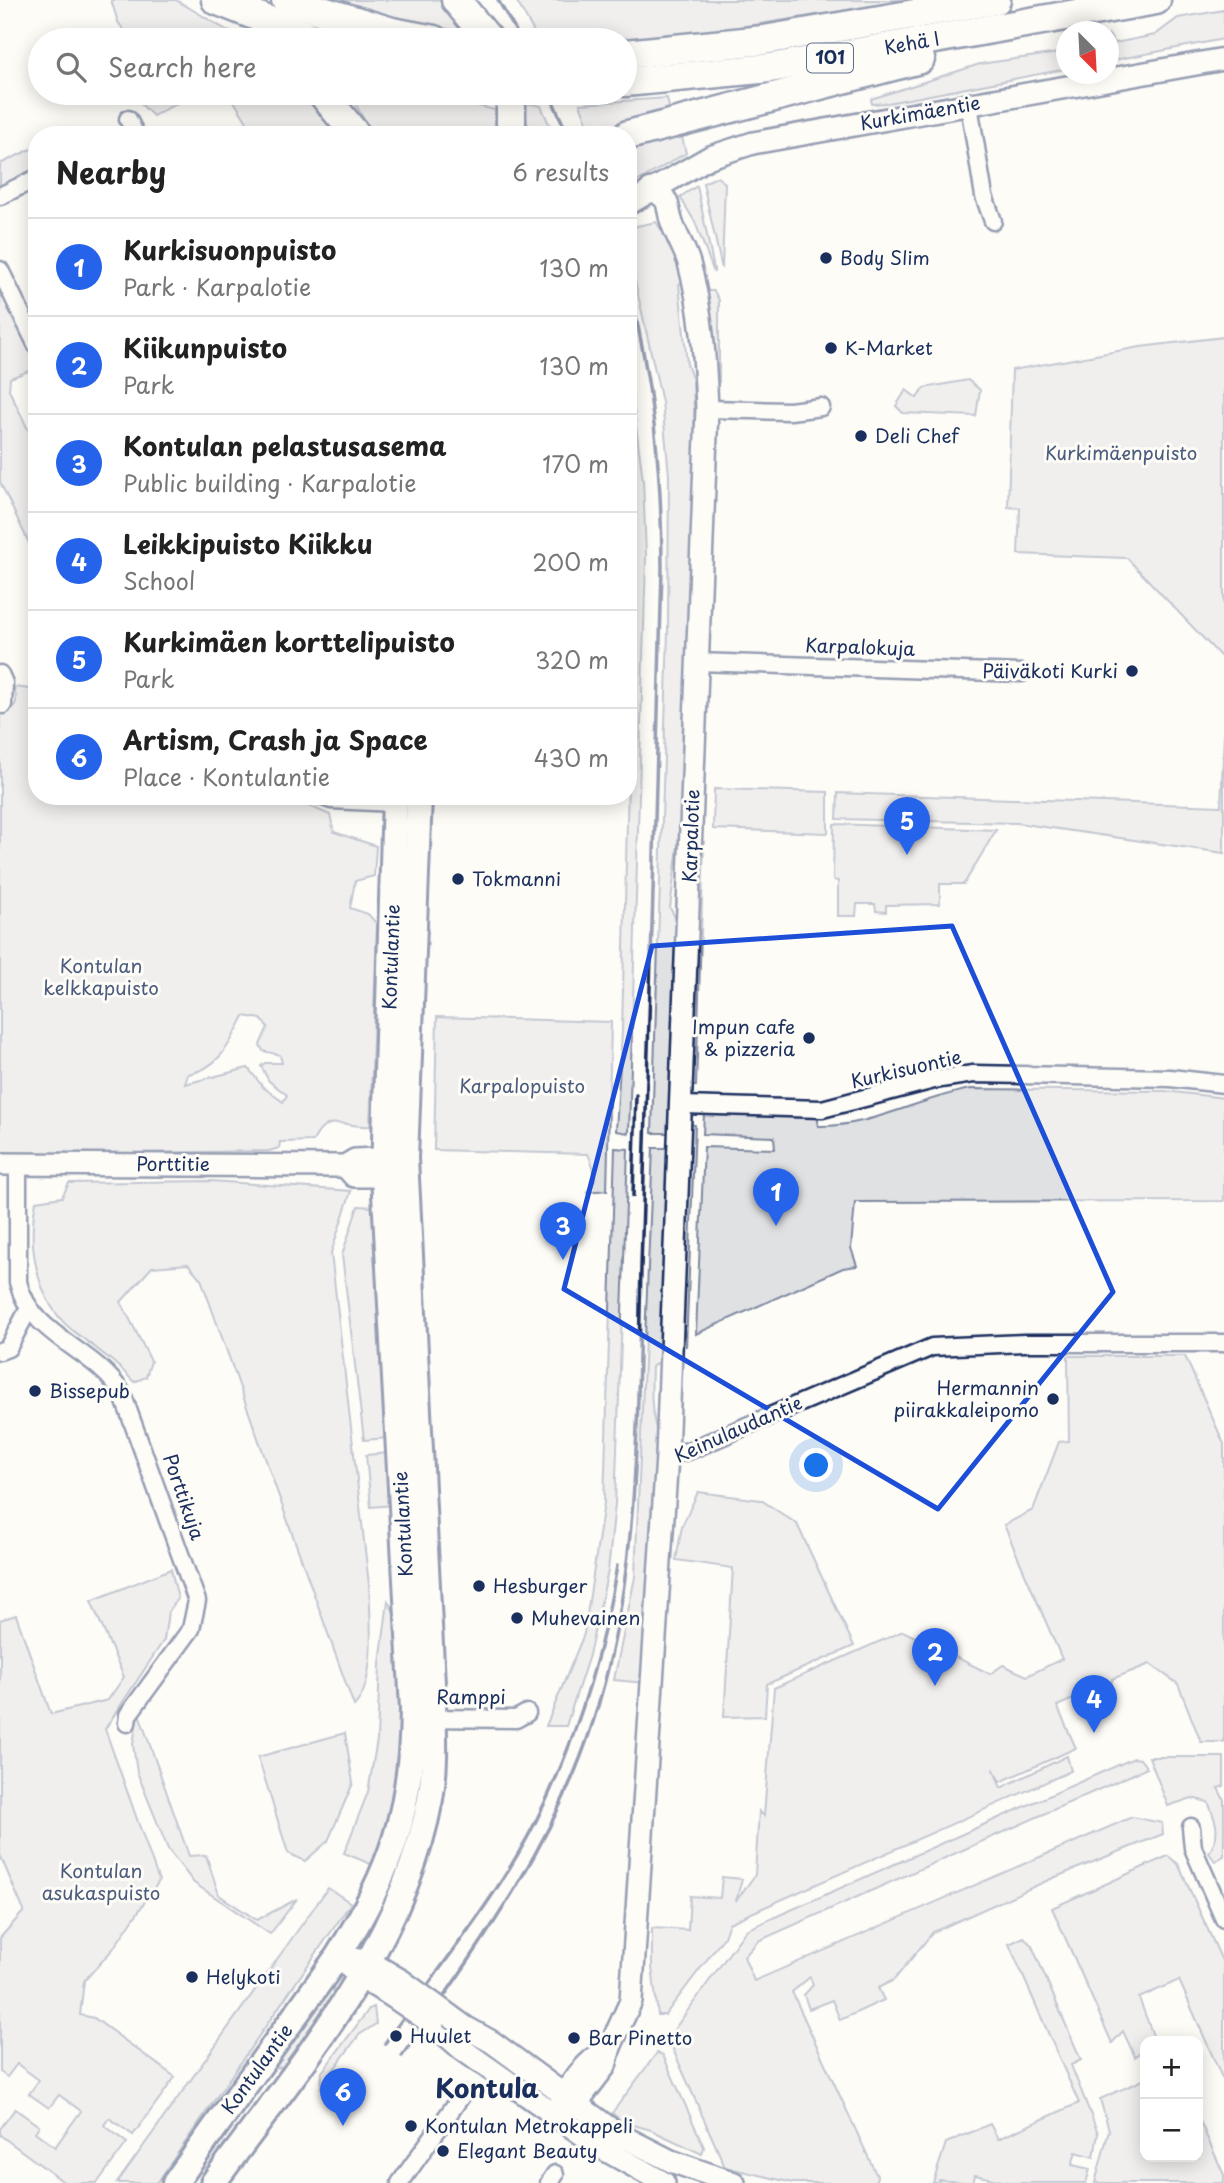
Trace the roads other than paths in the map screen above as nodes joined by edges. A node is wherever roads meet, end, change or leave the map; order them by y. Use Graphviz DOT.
graph roads {
  1 [pos="194,0"];
  2 [pos="216,0"];
  3 [pos="286,0"];
  4 [pos="456,0"];
  5 [pos="996,0"];
  6 [pos="1157,0"];
  7 [pos="1034,22"];
  8 [pos="240,28"];
  9 [pos="287,28"];
  10 [pos="379,28"];
  11 [pos="479,28"];
  12 [pos="637,53"];
  13 [pos="1224,59"];
  14 [pos="637,81"];
  15 [pos="511,105"];
  16 [pos="969,105"];
  17 [pos="128,119"];
  18 [pos="131,126"];
  19 [pos="511,126"];
  20 [pos="637,133"];
  21 [pos="28,182"];
  22 [pos="0,196"];
  23 [pos="638,198"];
  24 [pos="993,221"];
  25 [pos="0,270"];
  26 [pos="28,328"];
  27 [pos="821,407"];
  28 [pos="707,409"];
  29 [pos="697,662"];
  30 [pos="1022,673"];
  31 [pos="0,674"];
  32 [pos="3,705"];
  33 [pos="403,805"];
  34 [pos="1224,1084"];
  35 [pos="682,1105"];
  36 [pos="5,1165"];
  37 [pos="395,1167"];
  38 [pos="28,1310"];
  39 [pos="1224,1343"];
  40 [pos="0,1351"];
  41 [pos="667,1456"];
  42 [pos="527,1713"];
  43 [pos="423,1718"];
  44 [pos="127,1723"];
  45 [pos="1192,1827"];
  46 [pos="1224,1919"];
  47 [pos="338,1956"];
  48 [pos="365,1969"];
  49 [pos="459,2035"];
  50 [pos="462,2095"];
  51 [pos="570,2100"];
  52 [pos="556,2117"];
  53 [pos="175,2183"];
  54 [pos="213,2183"];
  55 [pos="400,2183"];
  56 [pos="664,2183"];
  57 [pos="734,2183"];
  1 -- 8 [label="highway"];
  2 -- 9 [label="highway"];
  3 -- 10 [label="highway"];
  4 -- 11 [label="highway"];
  5 -- 12 [label="highway, Kehä I / 101"];
  6 -- 7 [label="highway, Kehä I / 101"];
  7 -- 14 [label="highway, Kehä I / 101"];
  7 -- 20 [label="highway"];
  13 -- 16 [label="street, Kurkimäentie"];
  15 -- 19 [label="highway"];
  16 -- 23 [label="street, Kurkimäentie"];
  16 -- 24 [label="street"];
  17 -- 18 [label="street"];
  21 -- 22 [label="street"];
  23 -- 28 [label="street, Karpalotie"];
  25 -- 26 [label="street"];
  27 -- 28 [label="street"];
  28 -- 29 [label="street, Karpalotie"];
  29 -- 30 [label="street, Karpalokuja"];
  29 -- 35 [label="street, Karpalotie"];
  31 -- 32 [label="street"];
  33 -- 37 [label="main road, Kontulantie"];
  34 -- 35 [label="street, Kurkisuontie"];
  35 -- 41 [label="street, Karpalotie"];
  36 -- 37 [label="street, Porttitie"];
  36 -- 38 [label="street"];
  37 -- 43 [label="main road, Kontulantie"];
  38 -- 40 [label="street"];
  38 -- 44 [label="street, Porttikuja"];
  39 -- 41 [label="street, Keinulaudantie"];
  41 -- 51 [label="street, Keinulaudantie"];
  42 -- 43 [label="street, Ramppi"];
  43 -- 47 [label="main road, Kontulantie"];
  43 -- 48 [label="main road, Kontulantie"];
  45 -- 46 [label="street"];
  47 -- 48 [label="street"];
  47 -- 53 [label="main road, Kontulantie"];
  48 -- 49 [label="street, bridge"];
  48 -- 54 [label="main road, Kontulantie"];
  49 -- 51 [label="street"];
  49 -- 52 [label="street"];
  50 -- 55 [label="street"];
  51 -- 52 [label="street, Keinulaudantie"];
  51 -- 57 [label="street"];
  52 -- 56 [label="street"];
}
